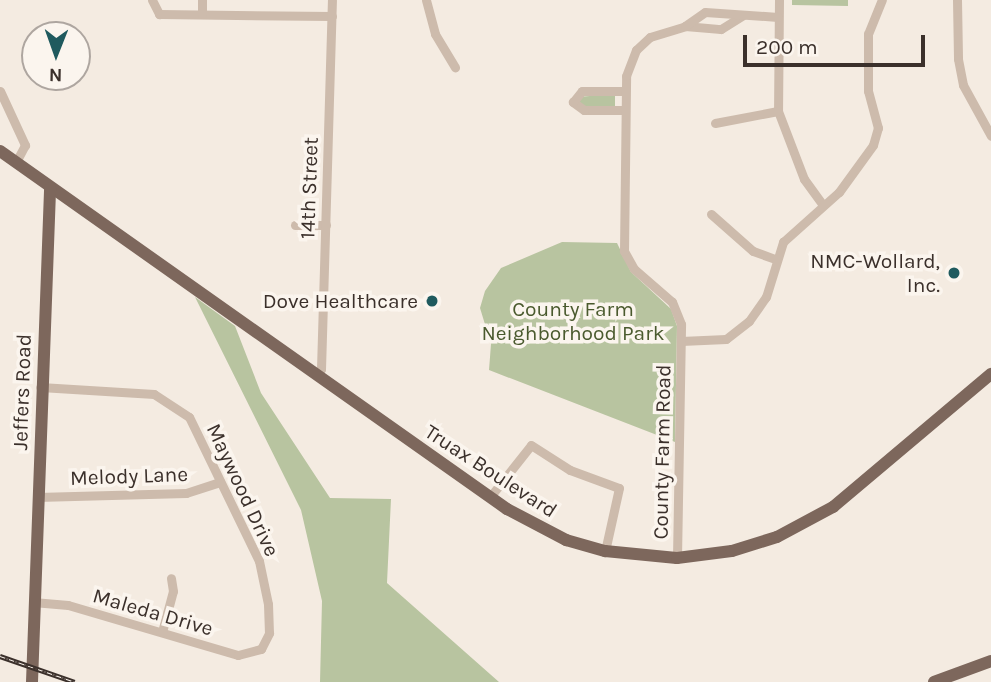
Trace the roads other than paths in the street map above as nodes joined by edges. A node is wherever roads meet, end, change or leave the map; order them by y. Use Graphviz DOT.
graph roads {
  1 [pos="152,0"];
  2 [pos="202,0"];
  3 [pos="332,0"];
  4 [pos="426,0"];
  5 [pos="779,0"];
  6 [pos="883,0"];
  7 [pos="957,0"];
  8 [pos="202,14"];
  9 [pos="332,16"];
  10 [pos="742,16"];
  11 [pos="778,17"];
  12 [pos="685,26"];
  13 [pos="455,67"];
  14 [pos="0,91"];
  15 [pos="625,91"];
  16 [pos="624,110"];
  17 [pos="778,111"];
  18 [pos="715,123"];
  19 [pos="991,136"];
  20 [pos="0,151"];
  21 [pos="16,162"];
  22 [pos="50,188"];
  23 [pos="823,205"];
  24 [pos="711,214"];
  25 [pos="295,225"];
  26 [pos="326,225"];
  27 [pos="775,259"];
  28 [pos="681,341"];
  29 [pos="991,374"];
  30 [pos="317,375"];
  31 [pos="40,387"];
  32 [pos="220,482"];
  33 [pos="37,497"];
  34 [pos="490,497"];
  35 [pos="606,551"];
  36 [pos="677,558"];
  37 [pos="171,578"];
  38 [pos="33,601"];
  39 [pos="162,632"];
  40 [pos="261,649"];
  41 [pos="991,661"];
  42 [pos="32,682"];
  43 [pos="934,682"];
  1 -- 8 [label="street"];
  2 -- 8 [label="street"];
  3 -- 9 [label="street, 14th Street"];
  4 -- 13 [label="street"];
  5 -- 11 [label="street"];
  6 -- 23 [label="street"];
  7 -- 19 [label="street"];
  8 -- 9 [label="street"];
  9 -- 26 [label="street, 14th Street"];
  10 -- 11 [label="street, County Farm Road"];
  10 -- 12 [label="street, County Farm Road"];
  10 -- 12 [label="street, County Farm Road"];
  11 -- 17 [label="street"];
  12 -- 15 [label="street, County Farm Road"];
  14 -- 21 [label="street"];
  15 -- 16 [label="street, County Farm Road"];
  15 -- 16 [label="street"];
  16 -- 28 [label="street, County Farm Road"];
  17 -- 18 [label="street"];
  17 -- 23 [label="street"];
  20 -- 21 [label="main road, Truax Boulevard"];
  21 -- 22 [label="main road, Truax Boulevard"];
  22 -- 30 [label="main road, Truax Boulevard"];
  22 -- 31 [label="main road, Jeffers Road"];
  23 -- 27 [label="street"];
  24 -- 27 [label="street"];
  25 -- 26 [label="street"];
  26 -- 30 [label="street, 14th Street"];
  27 -- 28 [label="street"];
  28 -- 36 [label="street, County Farm Road"];
  29 -- 36 [label="main road, Truax Boulevard"];
  30 -- 34 [label="main road, Truax Boulevard"];
  31 -- 32 [label="street, Maywood Drive"];
  31 -- 33 [label="main road, Jeffers Road"];
  32 -- 33 [label="street, Melody Lane"];
  32 -- 40 [label="street, Maywood Drive"];
  33 -- 38 [label="main road, Jeffers Road"];
  34 -- 35 [label="main road, Truax Boulevard"];
  34 -- 35 [label="street"];
  35 -- 36 [label="main road, Truax Boulevard"];
  37 -- 39 [label="street"];
  38 -- 39 [label="street, Maleda Drive"];
  38 -- 42 [label="main road, Jeffers Road"];
  39 -- 40 [label="street, Maleda Drive"];
  41 -- 43 [label="main road"];
}
